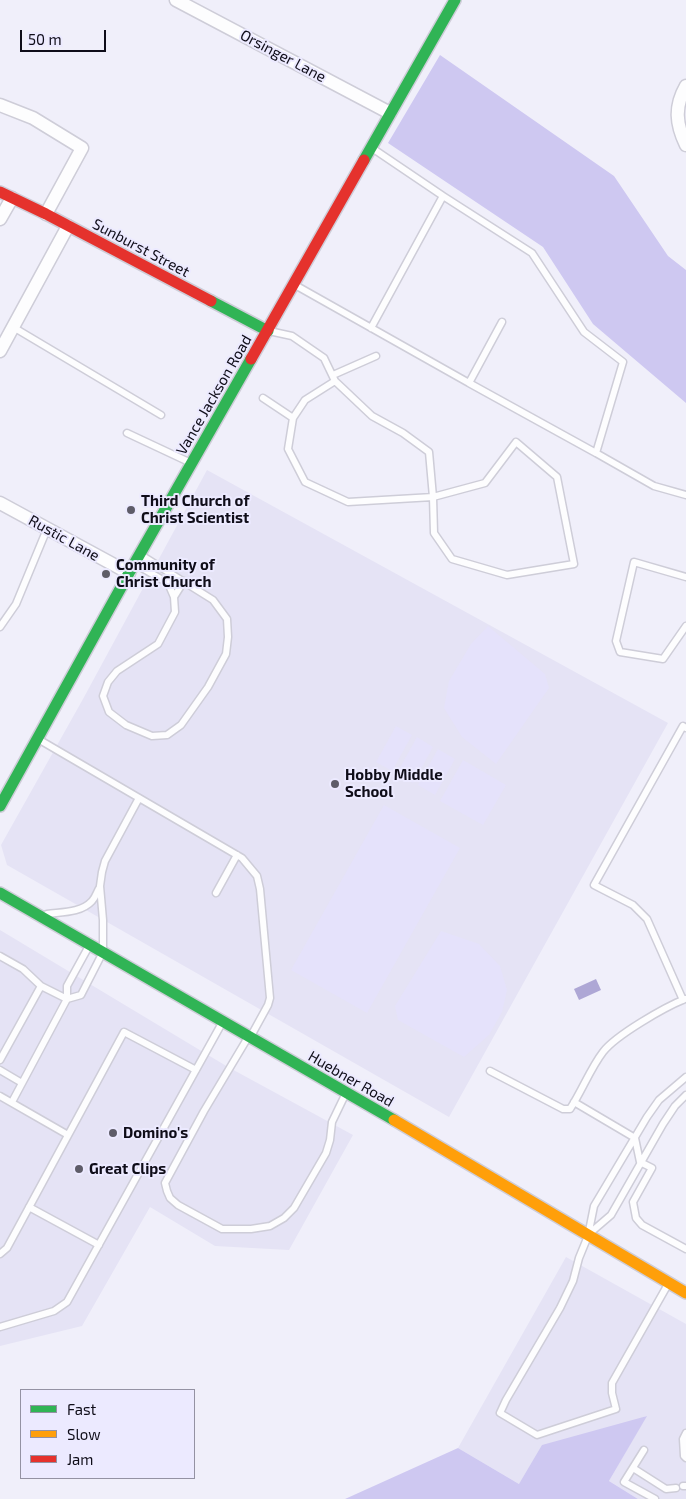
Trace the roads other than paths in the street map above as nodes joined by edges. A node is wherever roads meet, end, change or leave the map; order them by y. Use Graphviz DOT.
graph roads {
  1 [pos="176,0"];
  2 [pos="455,0"];
  3 [pos="686,86"];
  4 [pos="0,105"];
  5 [pos="390,113"];
  6 [pos="686,145"];
  7 [pos="371,148"];
  8 [pos="0,192"];
  9 [pos="443,196"];
  10 [pos="12,198"];
  11 [pos="46,214"];
  12 [pos="0,219"];
  13 [pos="68,226"];
  14 [pos="294,285"];
  15 [pos="502,322"];
  16 [pos="13,327"];
  17 [pos="371,328"];
  18 [pos="268,331"];
  19 [pos="0,351"];
  20 [pos="376,356"];
  21 [pos="334,378"];
  22 [pos="469,382"];
  23 [pos="263,398"];
  24 [pos="161,415"];
  25 [pos="293,418"];
  26 [pos="127,433"];
  27 [pos="596,453"];
  28 [pos="192,463"];
  29 [pos="686,495"];
  30 [pos="433,497"];
  31 [pos="0,503"];
  32 [pos="47,529"];
  33 [pos="134,564"];
  34 [pos="686,577"];
  35 [pos="184,581"];
  36 [pos="174,597"];
  37 [pos="686,626"];
  38 [pos="0,627"];
  39 [pos="686,728"];
  40 [pos="38,739"];
  41 [pos="139,798"];
  42 [pos="2,799"];
  43 [pos="237,855"];
  44 [pos="100,886"];
  45 [pos="216,892"];
  46 [pos="0,893"];
  47 [pos="39,915"];
  48 [pos="90,945"];
  49 [pos="103,952"];
  50 [pos="0,956"];
  51 [pos="40,986"];
  52 [pos="67,999"];
  53 [pos="684,999"];
  54 [pos="223,1021"];
  55 [pos="250,1037"];
  56 [pos="0,1060"];
  57 [pos="0,1070"];
  58 [pos="196,1070"];
  59 [pos="490,1071"];
  60 [pos="686,1077"];
  61 [pos="22,1083"];
  62 [pos="346,1093"];
  63 [pos="686,1095"];
  64 [pos="0,1096"];
  65 [pos="12,1102"];
  66 [pos="574,1102"];
  67 [pos="68,1135"];
  68 [pos="635,1138"];
  69 [pos="640,1162"];
  70 [pos="29,1207"];
  71 [pos="588,1236"];
  72 [pos="99,1245"];
  73 [pos="686,1249"];
  74 [pos="0,1254"];
  75 [pos="669,1282"];
  76 [pos="686,1293"];
  77 [pos="0,1326"];
  78 [pos="686,1433"];
  79 [pos="644,1450"];
  80 [pos="686,1458"];
  81 [pos="633,1468"];
  82 [pos="676,1488"];
  83 [pos="655,1499"];
  1 -- 5 [label="street, Orsinger Lane"];
  2 -- 5 [label="main road, Vance Jackson Road"];
  3 -- 6 [label="street"];
  4 -- 11 [label="street"];
  5 -- 7 [label="main road, Vance Jackson Road"];
  7 -- 9 [label="lane"];
  7 -- 14 [label="main road, Vance Jackson Road"];
  8 -- 10 [label="main road, Sunburst Street"];
  9 -- 17 [label="lane"];
  9 -- 27 [label="lane"];
  10 -- 11 [label="main road, Sunburst Street"];
  10 -- 12 [label="street"];
  11 -- 13 [label="main road, Sunburst Street"];
  13 -- 16 [label="street"];
  13 -- 18 [label="main road, Sunburst Street"];
  14 -- 17 [label="lane"];
  14 -- 18 [label="main road, Vance Jackson Road"];
  15 -- 22 [label="lane"];
  16 -- 19 [label="street"];
  16 -- 24 [label="lane"];
  17 -- 22 [label="lane"];
  18 -- 21 [label="lane"];
  18 -- 28 [label="main road, Vance Jackson Road"];
  20 -- 21 [label="lane"];
  21 -- 25 [label="lane"];
  21 -- 30 [label="lane"];
  22 -- 27 [label="lane"];
  23 -- 25 [label="lane"];
  25 -- 30 [label="lane"];
  26 -- 28 [label="lane"];
  27 -- 29 [label="lane"];
  28 -- 33 [label="main road, Vance Jackson Road"];
  30 -- 30 [label="lane"];
  31 -- 32 [label="street, Rustic Lane"];
  32 -- 33 [label="street, Rustic Lane"];
  32 -- 38 [label="lane"];
  33 -- 35 [label="lane"];
  33 -- 36 [label="lane"];
  33 -- 40 [label="main road, Vance Jackson Road"];
  34 -- 37 [label="lane"];
  35 -- 36 [label="lane"];
  35 -- 36 [label="lane"];
  39 -- 53 [label="lane"];
  40 -- 41 [label="lane"];
  40 -- 42 [label="main road, Vance Jackson Road"];
  41 -- 43 [label="lane"];
  41 -- 44 [label="lane"];
  43 -- 45 [label="lane"];
  43 -- 55 [label="lane"];
  44 -- 47 [label="lane"];
  44 -- 49 [label="lane"];
  46 -- 47 [label="main road, Huebner Road"];
  47 -- 48 [label="main road, Huebner Road"];
  48 -- 49 [label="main road, Huebner Road"];
  48 -- 52 [label="lane"];
  49 -- 52 [label="lane"];
  49 -- 54 [label="main road, Huebner Road"];
  50 -- 51 [label="lane"];
  51 -- 52 [label="lane"];
  51 -- 56 [label="lane"];
  52 -- 61 [label="lane"];
  53 -- 66 [label="lane"];
  54 -- 55 [label="main road, Huebner Road"];
  54 -- 58 [label="lane"];
  55 -- 62 [label="main road, Huebner Road"];
  55 -- 62 [label="lane"];
  57 -- 61 [label="lane"];
  58 -- 67 [label="lane"];
  58 -- 72 [label="lane"];
  59 -- 66 [label="lane"];
  60 -- 68 [label="lane"];
  61 -- 65 [label="lane"];
  62 -- 71 [label="main road, Huebner Road"];
  63 -- 69 [label="lane"];
  64 -- 65 [label="lane"];
  65 -- 67 [label="lane"];
  66 -- 68 [label="lane"];
  67 -- 70 [label="lane"];
  68 -- 69 [label="lane"];
  68 -- 71 [label="lane"];
  69 -- 71 [label="lane"];
  69 -- 73 [label="lane"];
  70 -- 72 [label="lane"];
  70 -- 74 [label="lane"];
  71 -- 75 [label="main road, Huebner Road"];
  71 -- 75 [label="lane"];
  72 -- 77 [label="lane"];
  75 -- 76 [label="main road, Huebner Road"];
  78 -- 80 [label="lane"];
  79 -- 81 [label="lane"];
  81 -- 82 [label="lane"];
  81 -- 83 [label="lane"];
}
